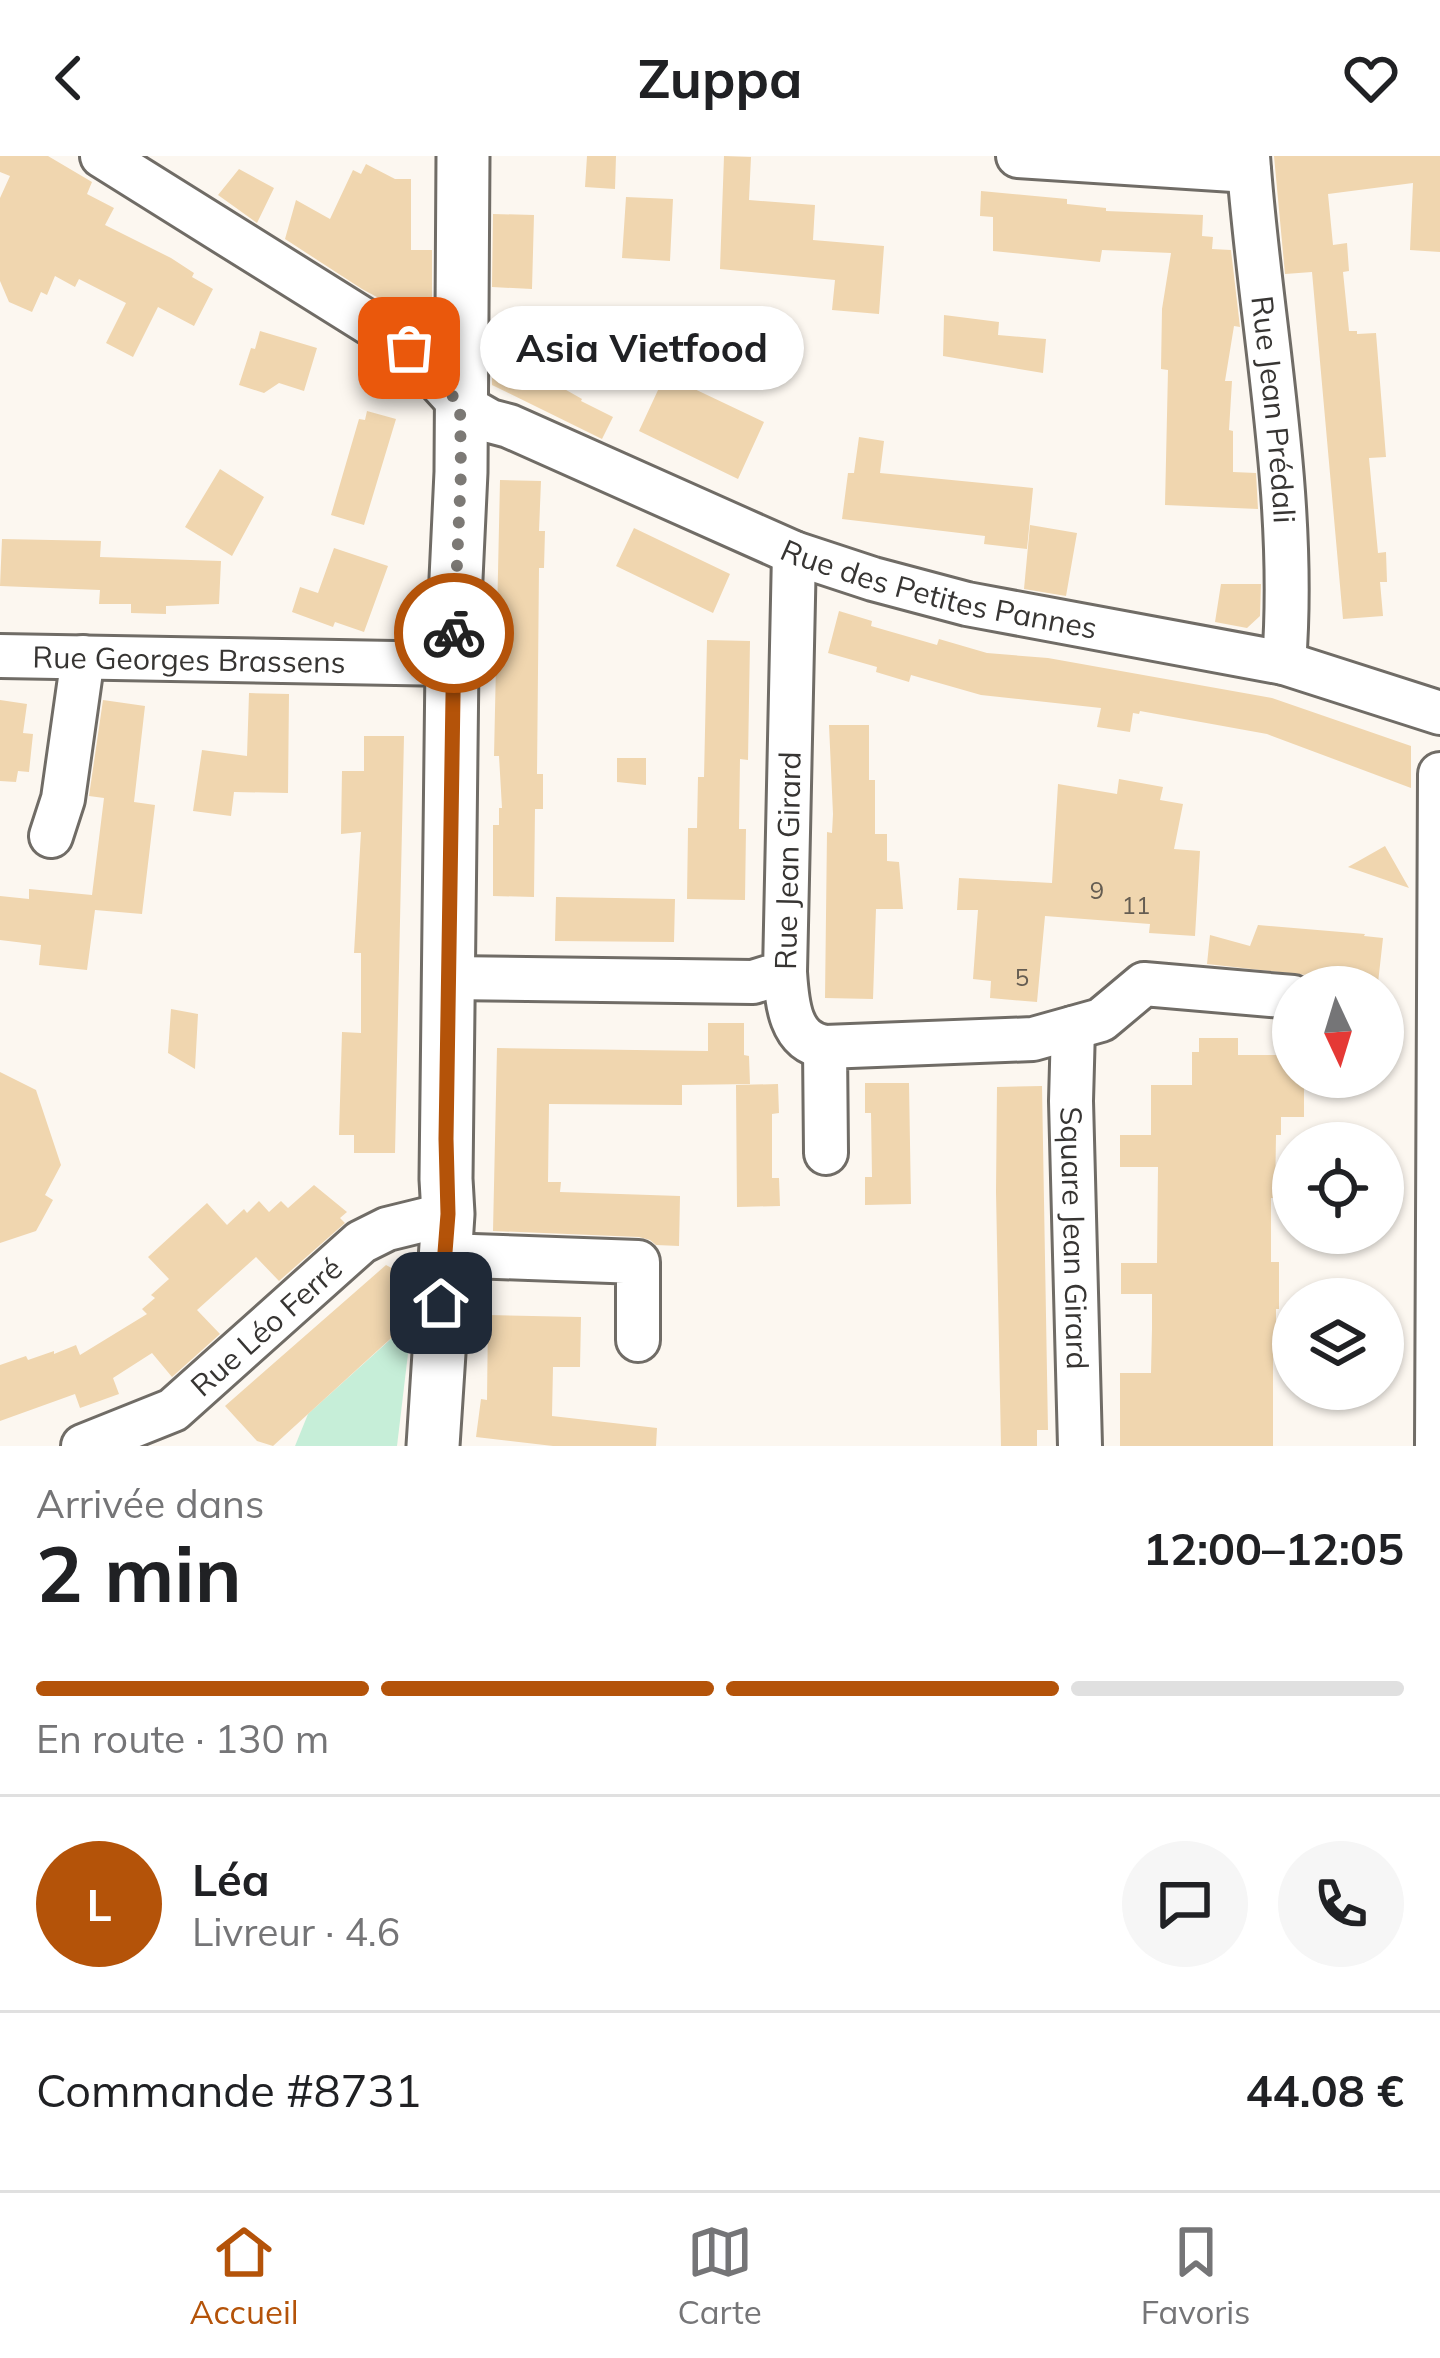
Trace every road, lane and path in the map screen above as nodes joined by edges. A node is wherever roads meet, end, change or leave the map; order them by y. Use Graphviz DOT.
graph roads {
  1 [pos="463,156"];
  2 [pos="1018,156"];
  3 [pos="126,162"];
  4 [pos="1248,164"];
  5 [pos="460,404"];
  6 [pos="794,553"];
  7 [pos="0,656"];
  8 [pos="83,657"];
  9 [pos="1284,663"];
  10 [pos="452,664"];
  11 [pos="1439,724"];
  12 [pos="1440,774"];
  13 [pos="51,836"];
  14 [pos="785,972"];
  15 [pos="448,978"];
  16 [pos="1272,996"];
  17 [pos="1073,1028"];
  18 [pos="825,1047"];
  19 [pos="826,1153"];
  20 [pos="446,1234"];
  21 [pos="638,1340"];
  22 [pos="83,1446"];
  23 [pos="433,1446"];
  24 [pos="1080,1446"];
  25 [pos="1437,1446"];
  1 -- 5 [label="main road"];
  2 -- 4 [label="street"];
  3 -- 5 [label="street"];
  4 -- 9 [label="street, Rue Jean Prédali"];
  5 -- 6 [label="street, Rue des Petites Pannes"];
  5 -- 10 [label="main road"];
  6 -- 9 [label="street, Rue des Petites Pannes"];
  6 -- 14 [label="street, Rue Jean Girard"];
  7 -- 8 [label="street, Rue Georges Brassens"];
  8 -- 10 [label="street, Rue Georges Brassens"];
  8 -- 13 [label="street"];
  9 -- 11 [label="street, Rue des Petites Pannes"];
  10 -- 15 [label="main road"];
  12 -- 25 [label="street"];
  14 -- 15 [label="street, Rue Jean Girard"];
  14 -- 18 [label="street"];
  15 -- 20 [label="main road"];
  16 -- 17 [label="street"];
  17 -- 18 [label="street"];
  17 -- 24 [label="street, Square Jean Girard"];
  18 -- 19 [label="street"];
  20 -- 21 [label="street, Rue Léo Ferré"];
  20 -- 22 [label="street, Rue Léo Ferré"];
  20 -- 23 [label="main road"];
}
